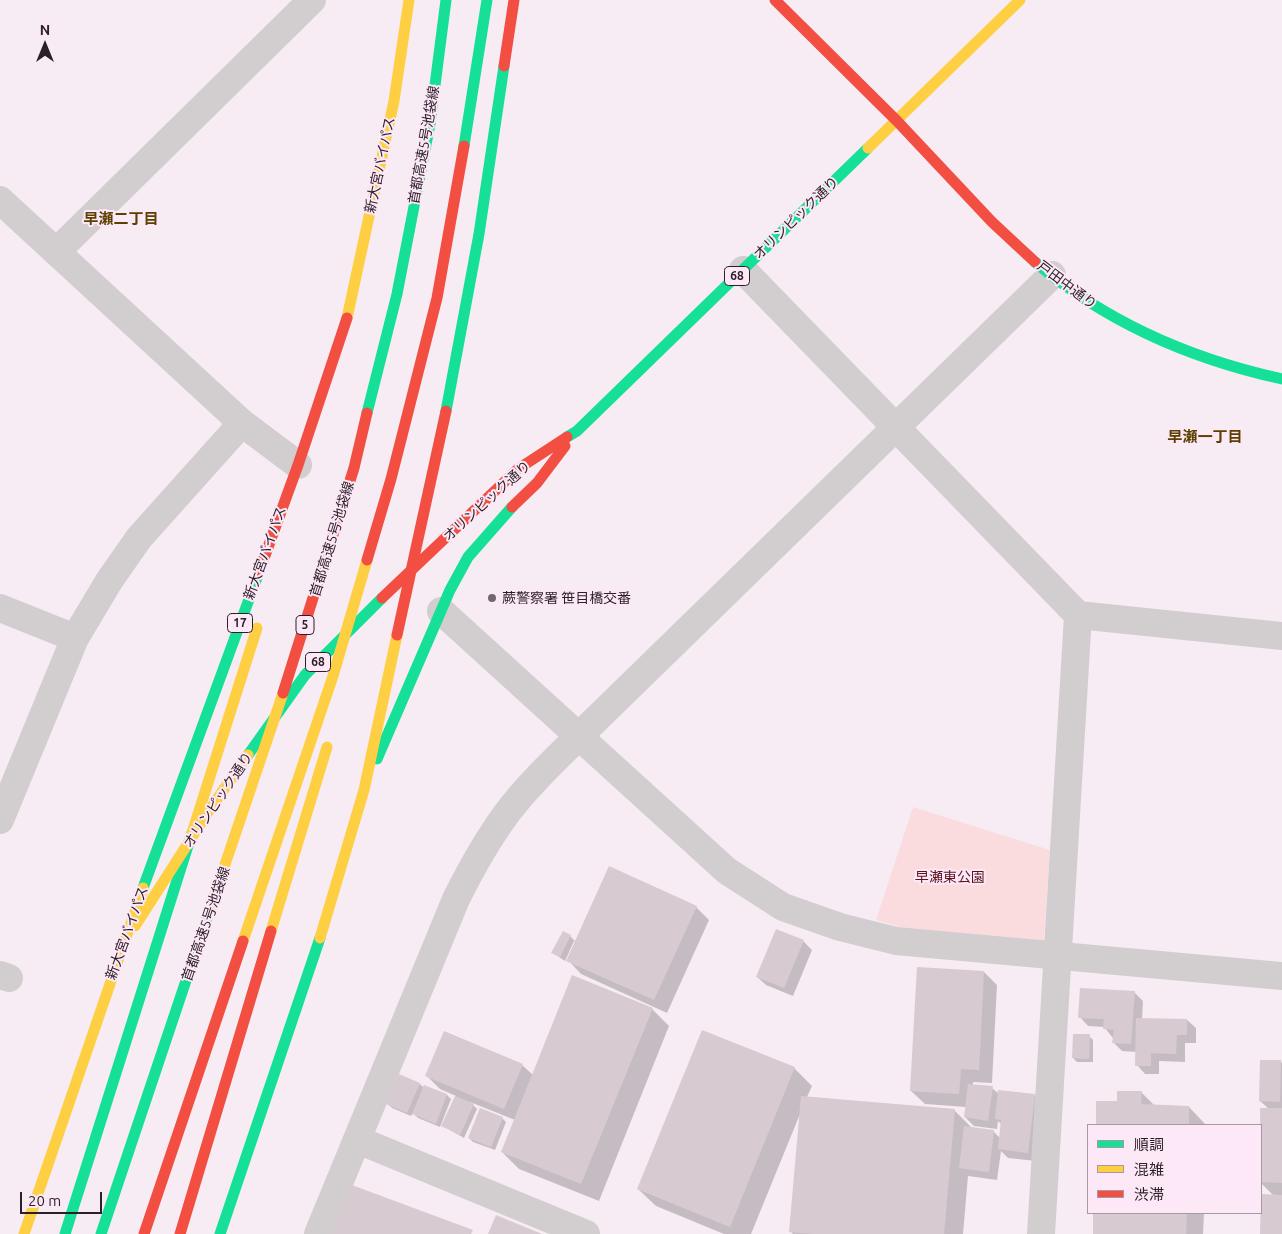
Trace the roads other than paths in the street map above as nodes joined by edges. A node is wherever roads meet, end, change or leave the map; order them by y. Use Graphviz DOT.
graph roads {
  1 [pos="312,0"];
  2 [pos="410,0"];
  3 [pos="446,0"];
  4 [pos="487,0"];
  5 [pos="514,0"];
  6 [pos="775,0"];
  7 [pos="1020,0"];
  8 [pos="896,120"];
  9 [pos="0,200"];
  10 [pos="56,252"];
  11 [pos="743,270"];
  12 [pos="1052,275"];
  13 [pos="462,319"];
  14 [pos="1282,379"];
  15 [pos="438,393"];
  16 [pos="242,423"];
  17 [pos="895,427"];
  18 [pos="577,431"];
  19 [pos="302,467"];
  20 [pos="292,517"];
  21 [pos="411,568"];
  22 [pos="375,590"];
  23 [pos="0,608"];
  24 [pos="442,611"];
  25 [pos="1078,615"];
  26 [pos="259,621"];
  27 [pos="1282,636"];
  28 [pos="361,637"];
  29 [pos="75,638"];
  30 [pos="332,732"];
  31 [pos="579,736"];
  32 [pos="364,790"];
  33 [pos="0,820"];
  34 [pos="121,948"];
  35 [pos="1057,955"];
  36 [pos="1282,976"];
  37 [pos="358,1140"];
  38 [pos="24,1234"];
  39 [pos="65,1234"];
  40 [pos="101,1234"];
  41 [pos="144,1234"];
  42 [pos="180,1234"];
  43 [pos="220,1234"];
  44 [pos="318,1234"];
  45 [pos="586,1234"];
  46 [pos="1041,1234"];
  1 -- 10 [label="street"];
  2 -- 19 [label="main road, 新大宮バイパス / 17"];
  3 -- 40 [label="main road, 首都高速5号池袋線 / 5"];
  4 -- 41 [label="main road"];
  5 -- 13 [label="main road"];
  6 -- 8 [label="main road, 戸田中通り"];
  7 -- 8 [label="main road, オリンピック通り / 68"];
  8 -- 11 [label="main road, オリンピック通り / 68"];
  8 -- 12 [label="main road, 戸田中通り"];
  9 -- 10 [label="street"];
  10 -- 16 [label="street"];
  11 -- 17 [label="street"];
  11 -- 18 [label="main road, オリンピック通り / 68"];
  12 -- 14 [label="main road, 戸田中通り"];
  12 -- 17 [label="street"];
  13 -- 15 [label="main road"];
  13 -- 21 [label="main road"];
  16 -- 19 [label="street"];
  16 -- 29 [label="street"];
  17 -- 25 [label="street"];
  17 -- 31 [label="street"];
  18 -- 21 [label="main road, オリンピック通り / 68"];
  18 -- 24 [label="main road, 68"];
  19 -- 20 [label="main road"];
  19 -- 34 [label="main road, 新大宮バイパス / 17"];
  21 -- 32 [label="main road"];
  21 -- 34 [label="main road, オリンピック通り / 68"];
  22 -- 28 [label="main road"];
  23 -- 29 [label="street"];
  24 -- 31 [label="street"];
  24 -- 32 [label="main road, 68"];
  25 -- 27 [label="street"];
  25 -- 35 [label="street"];
  26 -- 39 [label="main road"];
  29 -- 33 [label="street"];
  30 -- 42 [label="main road"];
  31 -- 35 [label="street"];
  31 -- 37 [label="street"];
  32 -- 43 [label="main road"];
  34 -- 38 [label="main road, 新大宮バイパス / 17"];
  35 -- 36 [label="street"];
  35 -- 46 [label="street"];
  37 -- 44 [label="street"];
  37 -- 45 [label="street"];
}
